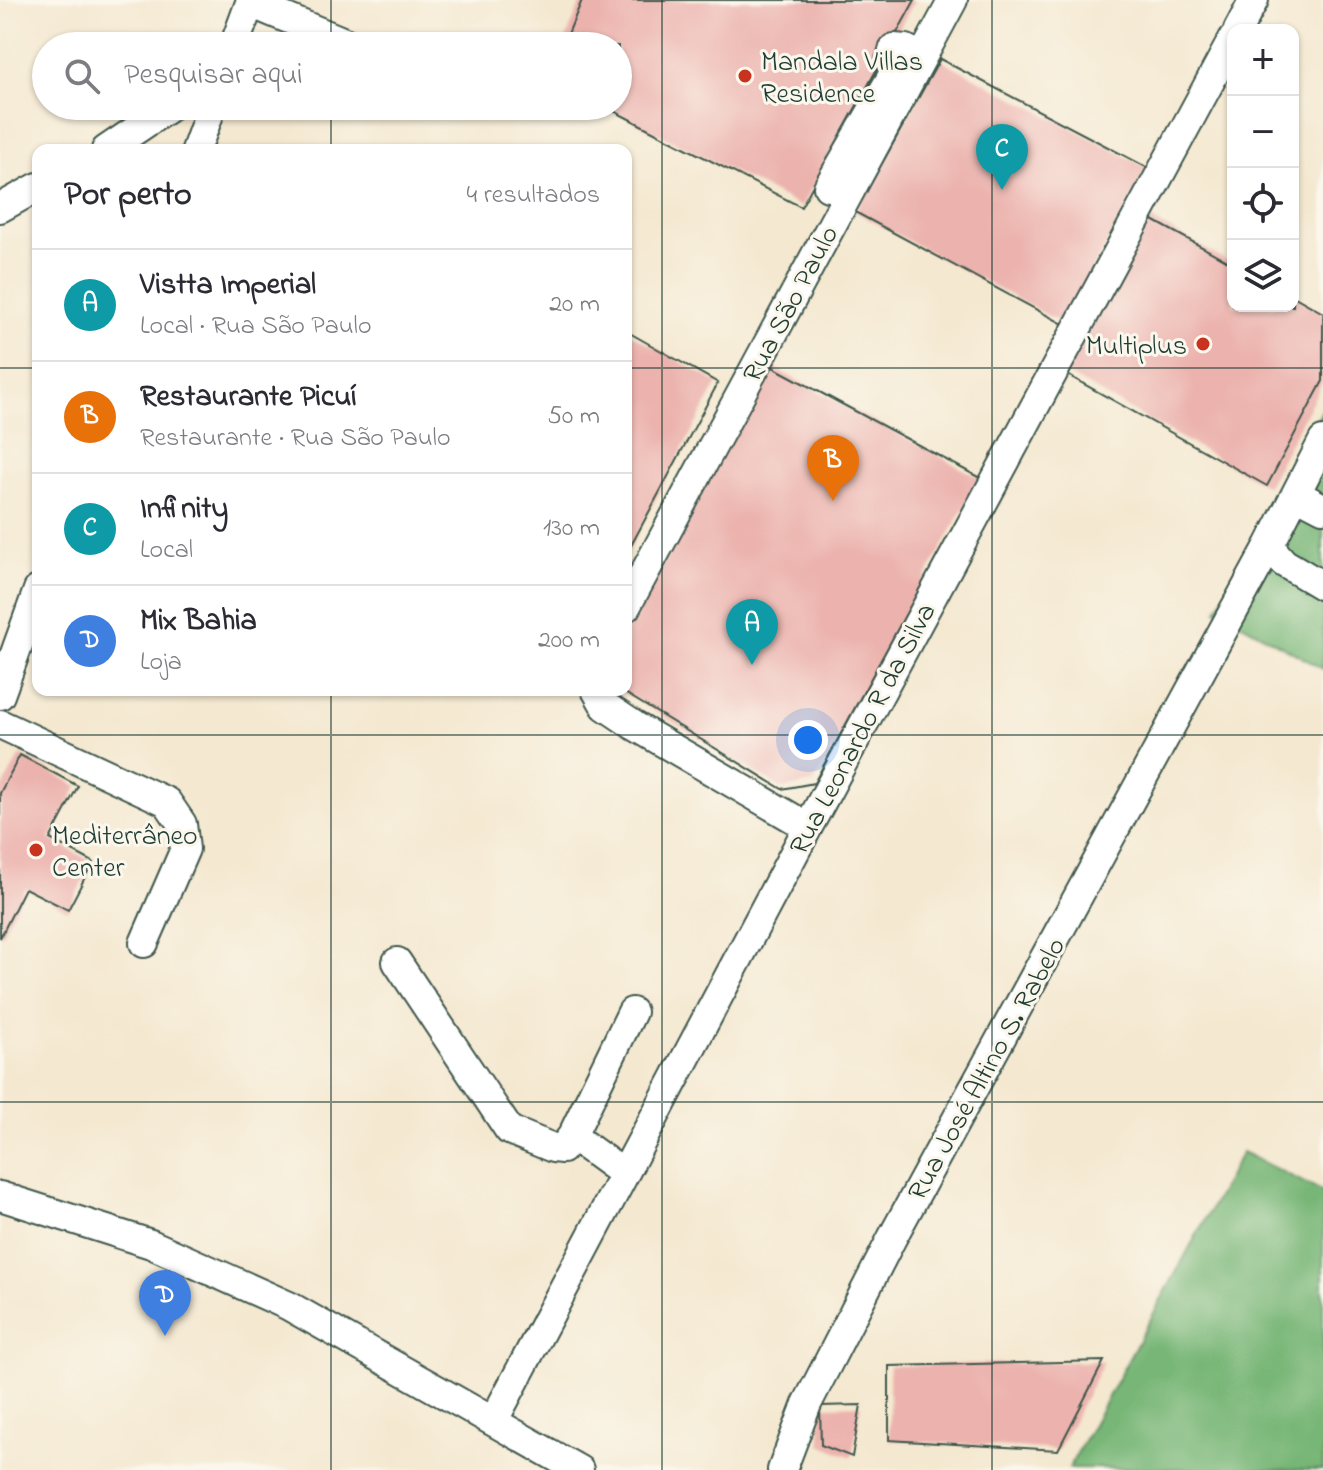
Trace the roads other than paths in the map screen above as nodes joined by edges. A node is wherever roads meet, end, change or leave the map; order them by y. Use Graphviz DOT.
graph roads {
  1 [pos="953,0"];
  2 [pos="1254,0"];
  3 [pos="250,2"];
  4 [pos="1241,24"];
  5 [pos="239,32"];
  6 [pos="321,32"];
  7 [pos="1227,50"];
  8 [pos="922,57"];
  9 [pos="150,120"];
  10 [pos="207,120"];
  11 [pos="115,144"];
  12 [pos="198,144"];
  13 [pos="828,187"];
  14 [pos="32,190"];
  15 [pos="0,208"];
  16 [pos="1323,441"];
  17 [pos="1296,494"];
  18 [pos="1323,508"];
  19 [pos="1269,546"];
  20 [pos="1323,586"];
  21 [pos="632,596"];
  22 [pos="32,607"];
  23 [pos="0,695"];
  24 [pos="599,696"];
  25 [pos="0,724"];
  26 [pos="808,827"];
  27 [pos="144,943"];
  28 [pos="397,962"];
  29 [pos="632,1012"];
  30 [pos="572,1136"];
  31 [pos="624,1174"];
  32 [pos="0,1196"];
  33 [pos="494,1420"];
  34 [pos="579,1470"];
  35 [pos="782,1470"];
  1 -- 8 [label="street, Rua São Paulo"];
  2 -- 4 [label="street"];
  3 -- 5 [label="street"];
  3 -- 6 [label="street"];
  7 -- 26 [label="street, Rua Leonardo R da Silva"];
  8 -- 13 [label="street"];
  8 -- 21 [label="street, Rua São Paulo"];
  9 -- 11 [label="street"];
  10 -- 12 [label="street"];
  14 -- 15 [label="street"];
  16 -- 17 [label="street, Rua José Altino S. Rabelo"];
  17 -- 18 [label="street"];
  17 -- 19 [label="street, Rua José Altino S. Rabelo"];
  19 -- 20 [label="street"];
  19 -- 35 [label="street, Rua José Altino S. Rabelo"];
  22 -- 23 [label="street"];
  24 -- 26 [label="street"];
  25 -- 27 [label="street"];
  26 -- 31 [label="street, Rua Leonardo R da Silva"];
  28 -- 30 [label="street"];
  29 -- 30 [label="street"];
  30 -- 31 [label="street"];
  31 -- 33 [label="street, Rua Leonardo R da Silva"];
  32 -- 33 [label="street"];
  33 -- 34 [label="street"];
}
